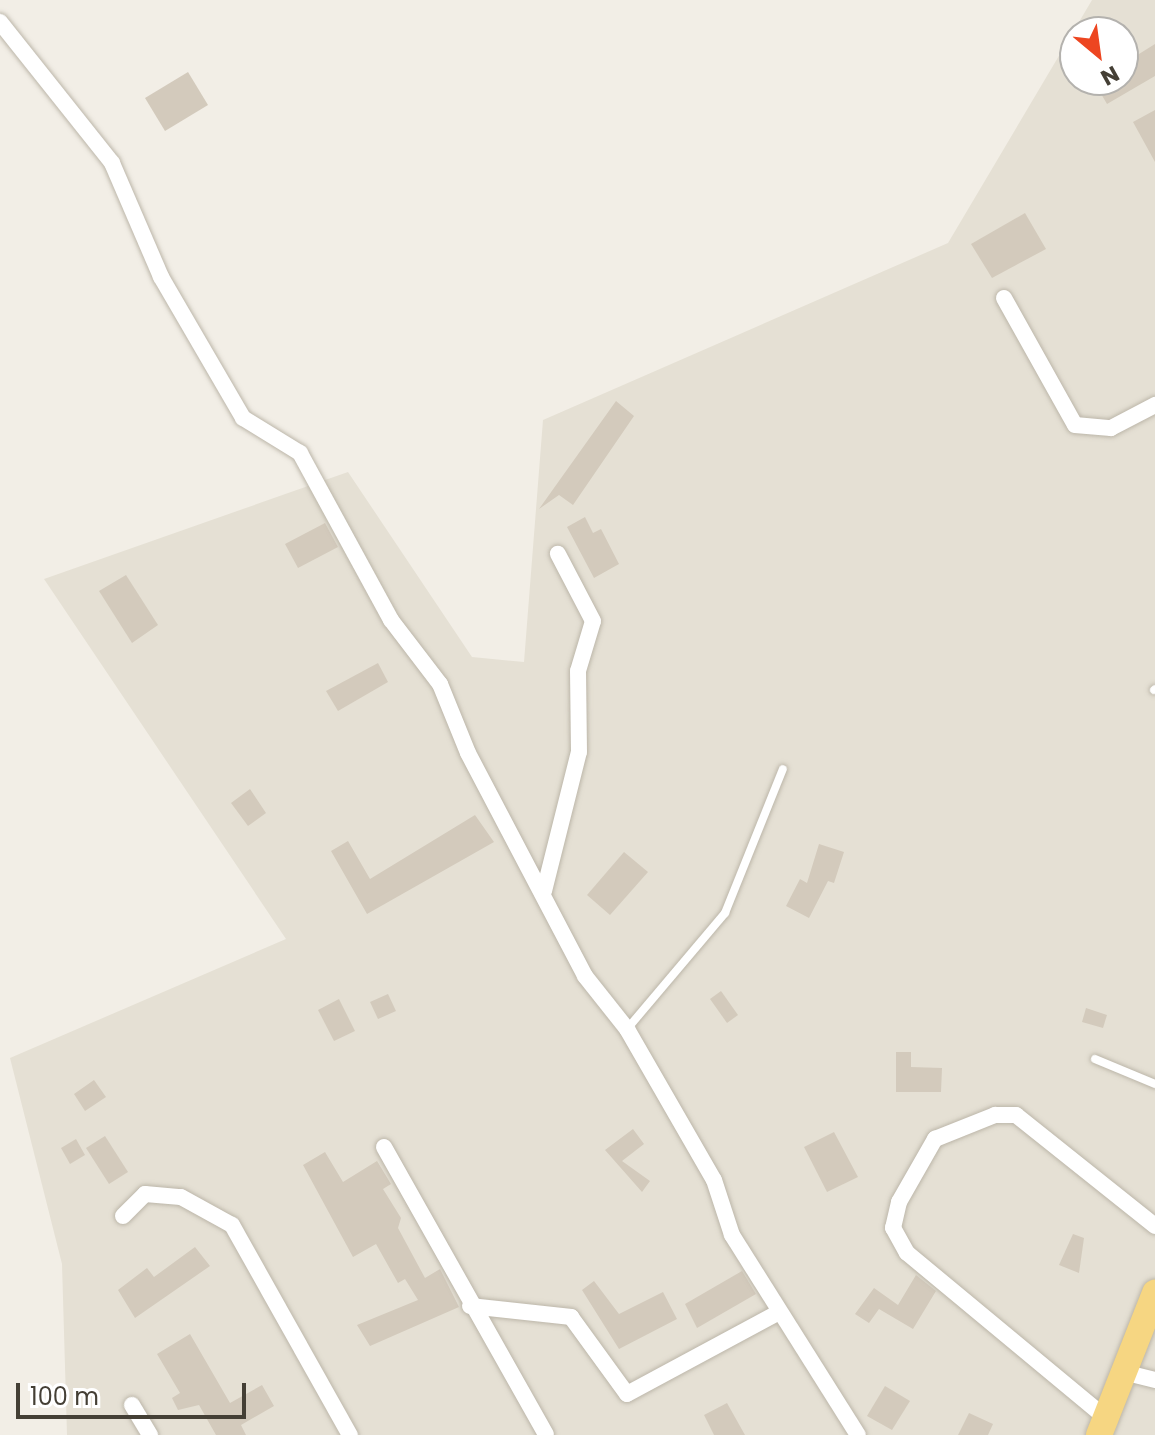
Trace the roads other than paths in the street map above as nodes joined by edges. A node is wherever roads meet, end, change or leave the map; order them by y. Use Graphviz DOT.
graph roads {
  1 [pos="0,22"];
  2 [pos="1004,298"];
  3 [pos="1155,405"];
  4 [pos="558,554"];
  5 [pos="783,769"];
  6 [pos="544,891"];
  7 [pos="627,1029"];
  8 [pos="1095,1059"];
  9 [pos="1155,1084"];
  10 [pos="384,1147"];
  11 [pos="123,1216"];
  12 [pos="1155,1226"];
  13 [pos="1155,1293"];
  14 [pos="470,1306"];
  15 [pos="779,1312"];
  16 [pos="1127,1373"];
  17 [pos="1155,1380"];
  18 [pos="132,1405"];
  19 [pos="1103,1427"];
  20 [pos="150,1435"];
  21 [pos="350,1435"];
  22 [pos="546,1435"];
  23 [pos="858,1435"];
  1 -- 6 [label="street"];
  2 -- 3 [label="street"];
  4 -- 6 [label="street"];
  5 -- 7 [label="lane"];
  6 -- 7 [label="street"];
  7 -- 15 [label="street"];
  8 -- 9 [label="lane"];
  10 -- 14 [label="street"];
  11 -- 21 [label="street"];
  12 -- 19 [label="street"];
  13 -- 16 [label="highway"];
  14 -- 15 [label="street"];
  14 -- 22 [label="street"];
  15 -- 23 [label="street"];
  16 -- 17 [label="street"];
  16 -- 19 [label="highway"];
  18 -- 20 [label="street"];
}
